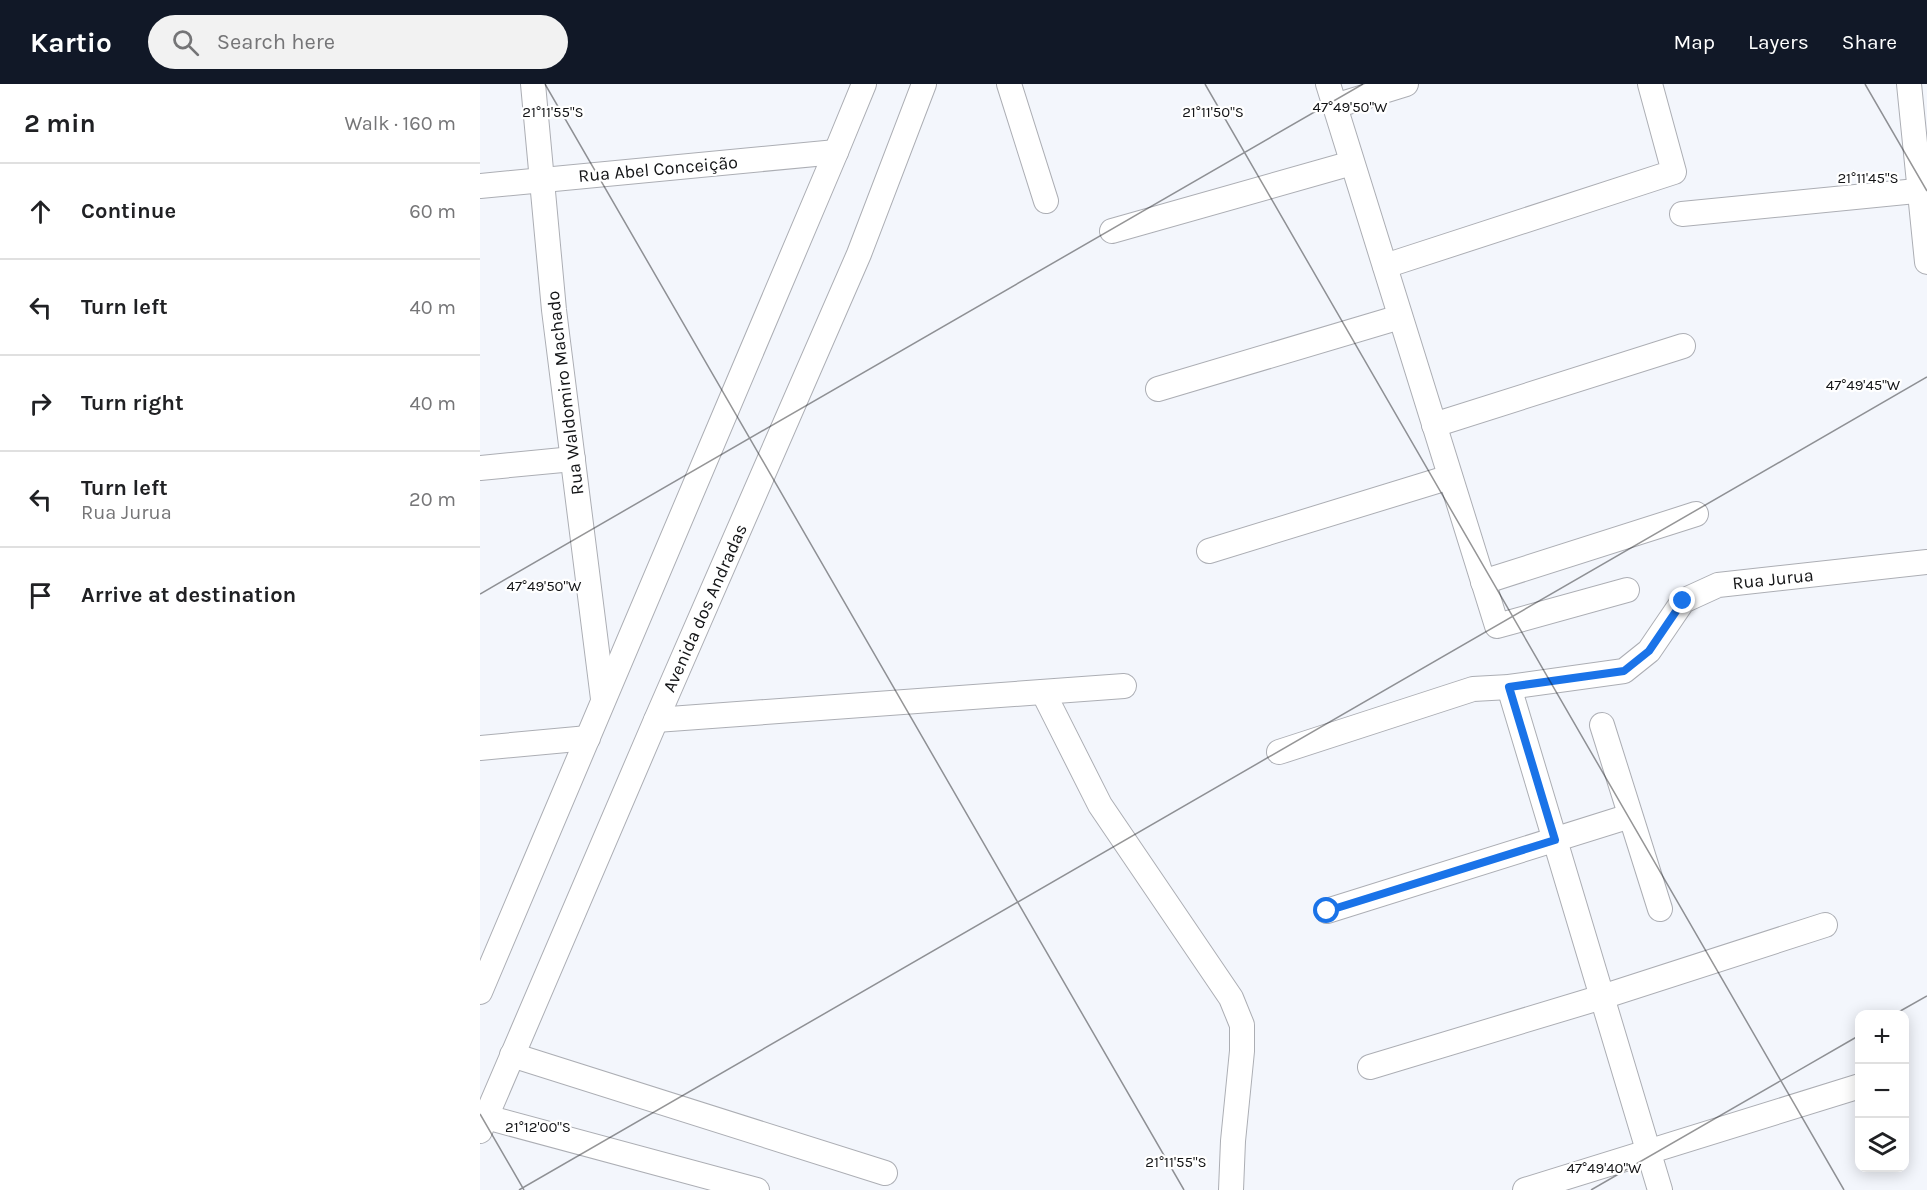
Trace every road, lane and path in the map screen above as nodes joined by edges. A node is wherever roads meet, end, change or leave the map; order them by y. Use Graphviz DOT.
graph roads {
  1 [pos="533,84"];
  2 [pos="864,84"];
  3 [pos="924,84"];
  4 [pos="1009,84"];
  5 [pos="1406,84"];
  6 [pos="1650,84"];
  7 [pos="1909,84"];
  8 [pos="1331,95"];
  9 [pos="836,152"];
  10 [pos="1352,163"];
  11 [pos="542,180"];
  12 [pos="480,186"];
  13 [pos="1924,191"];
  14 [pos="1046,201"];
  15 [pos="1682,214"];
  16 [pos="1112,231"];
  17 [pos="1927,262"];
  18 [pos="1384,266"];
  19 [pos="1400,317"];
  20 [pos="1683,346"];
  21 [pos="1158,389"];
  22 [pos="1434,425"];
  23 [pos="573,459"];
  24 [pos="480,468"];
  25 [pos="1450,477"];
  26 [pos="1696,514"];
  27 [pos="1209,551"];
  28 [pos="1927,562"];
  29 [pos="1483,582"];
  30 [pos="1627,590"];
  31 [pos="1124,687"];
  32 [pos="1509,687"];
  33 [pos="1042,692"];
  34 [pos="603,702"];
  35 [pos="656,720"];
  36 [pos="1602,725"];
  37 [pos="588,738"];
  38 [pos="480,748"];
  39 [pos="1279,752"];
  40 [pos="1630,816"];
  41 [pos="1555,840"];
  42 [pos="1660,909"];
  43 [pos="1327,911"];
  44 [pos="1825,925"];
  45 [pos="480,992"];
  46 [pos="1602,997"];
  47 [pos="512,1055"];
  48 [pos="1370,1067"];
  49 [pos="1855,1088"];
  50 [pos="483,1124"];
  51 [pos="1648,1152"];
  52 [pos="885,1173"];
  53 [pos="758,1190"];
  54 [pos="1231,1190"];
  55 [pos="1525,1190"];
  56 [pos="1660,1190"];
  1 -- 11 [label="street, Rua Waldomiro Machado"];
  2 -- 9 [label="street"];
  3 -- 35 [label="street, Avenida dos Andradas"];
  4 -- 14 [label="street"];
  5 -- 8 [label="street"];
  6 -- 18 [label="street"];
  7 -- 13 [label="street"];
  8 -- 10 [label="street"];
  9 -- 11 [label="street, Rua Abel Conceição"];
  9 -- 34 [label="street"];
  10 -- 16 [label="street"];
  10 -- 18 [label="street"];
  11 -- 12 [label="street, Rua Abel Conceição"];
  11 -- 23 [label="street, Rua Waldomiro Machado"];
  13 -- 15 [label="street"];
  13 -- 17 [label="street"];
  18 -- 19 [label="street"];
  19 -- 21 [label="street"];
  19 -- 22 [label="street"];
  20 -- 22 [label="street"];
  22 -- 25 [label="street"];
  23 -- 24 [label="street"];
  23 -- 34 [label="street, Rua Waldomiro Machado"];
  25 -- 27 [label="street"];
  25 -- 29 [label="street"];
  26 -- 29 [label="street"];
  28 -- 32 [label="street, Rua Jurua"];
  29 -- 30 [label="street"];
  31 -- 33 [label="street"];
  32 -- 39 [label="street, Rua Jurua"];
  32 -- 41 [label="street"];
  33 -- 35 [label="street"];
  33 -- 54 [label="street"];
  34 -- 37 [label="street"];
  35 -- 47 [label="street, Avenida dos Andradas"];
  36 -- 40 [label="street"];
  37 -- 38 [label="street"];
  37 -- 45 [label="street"];
  40 -- 41 [label="street"];
  40 -- 42 [label="street"];
  41 -- 43 [label="street"];
  41 -- 46 [label="street"];
  44 -- 46 [label="street"];
  46 -- 48 [label="street"];
  46 -- 51 [label="street"];
  47 -- 50 [label="street, Avenida dos Andradas"];
  47 -- 52 [label="street"];
  49 -- 51 [label="street"];
  50 -- 53 [label="street"];
  51 -- 55 [label="street"];
  51 -- 56 [label="street"];
}
